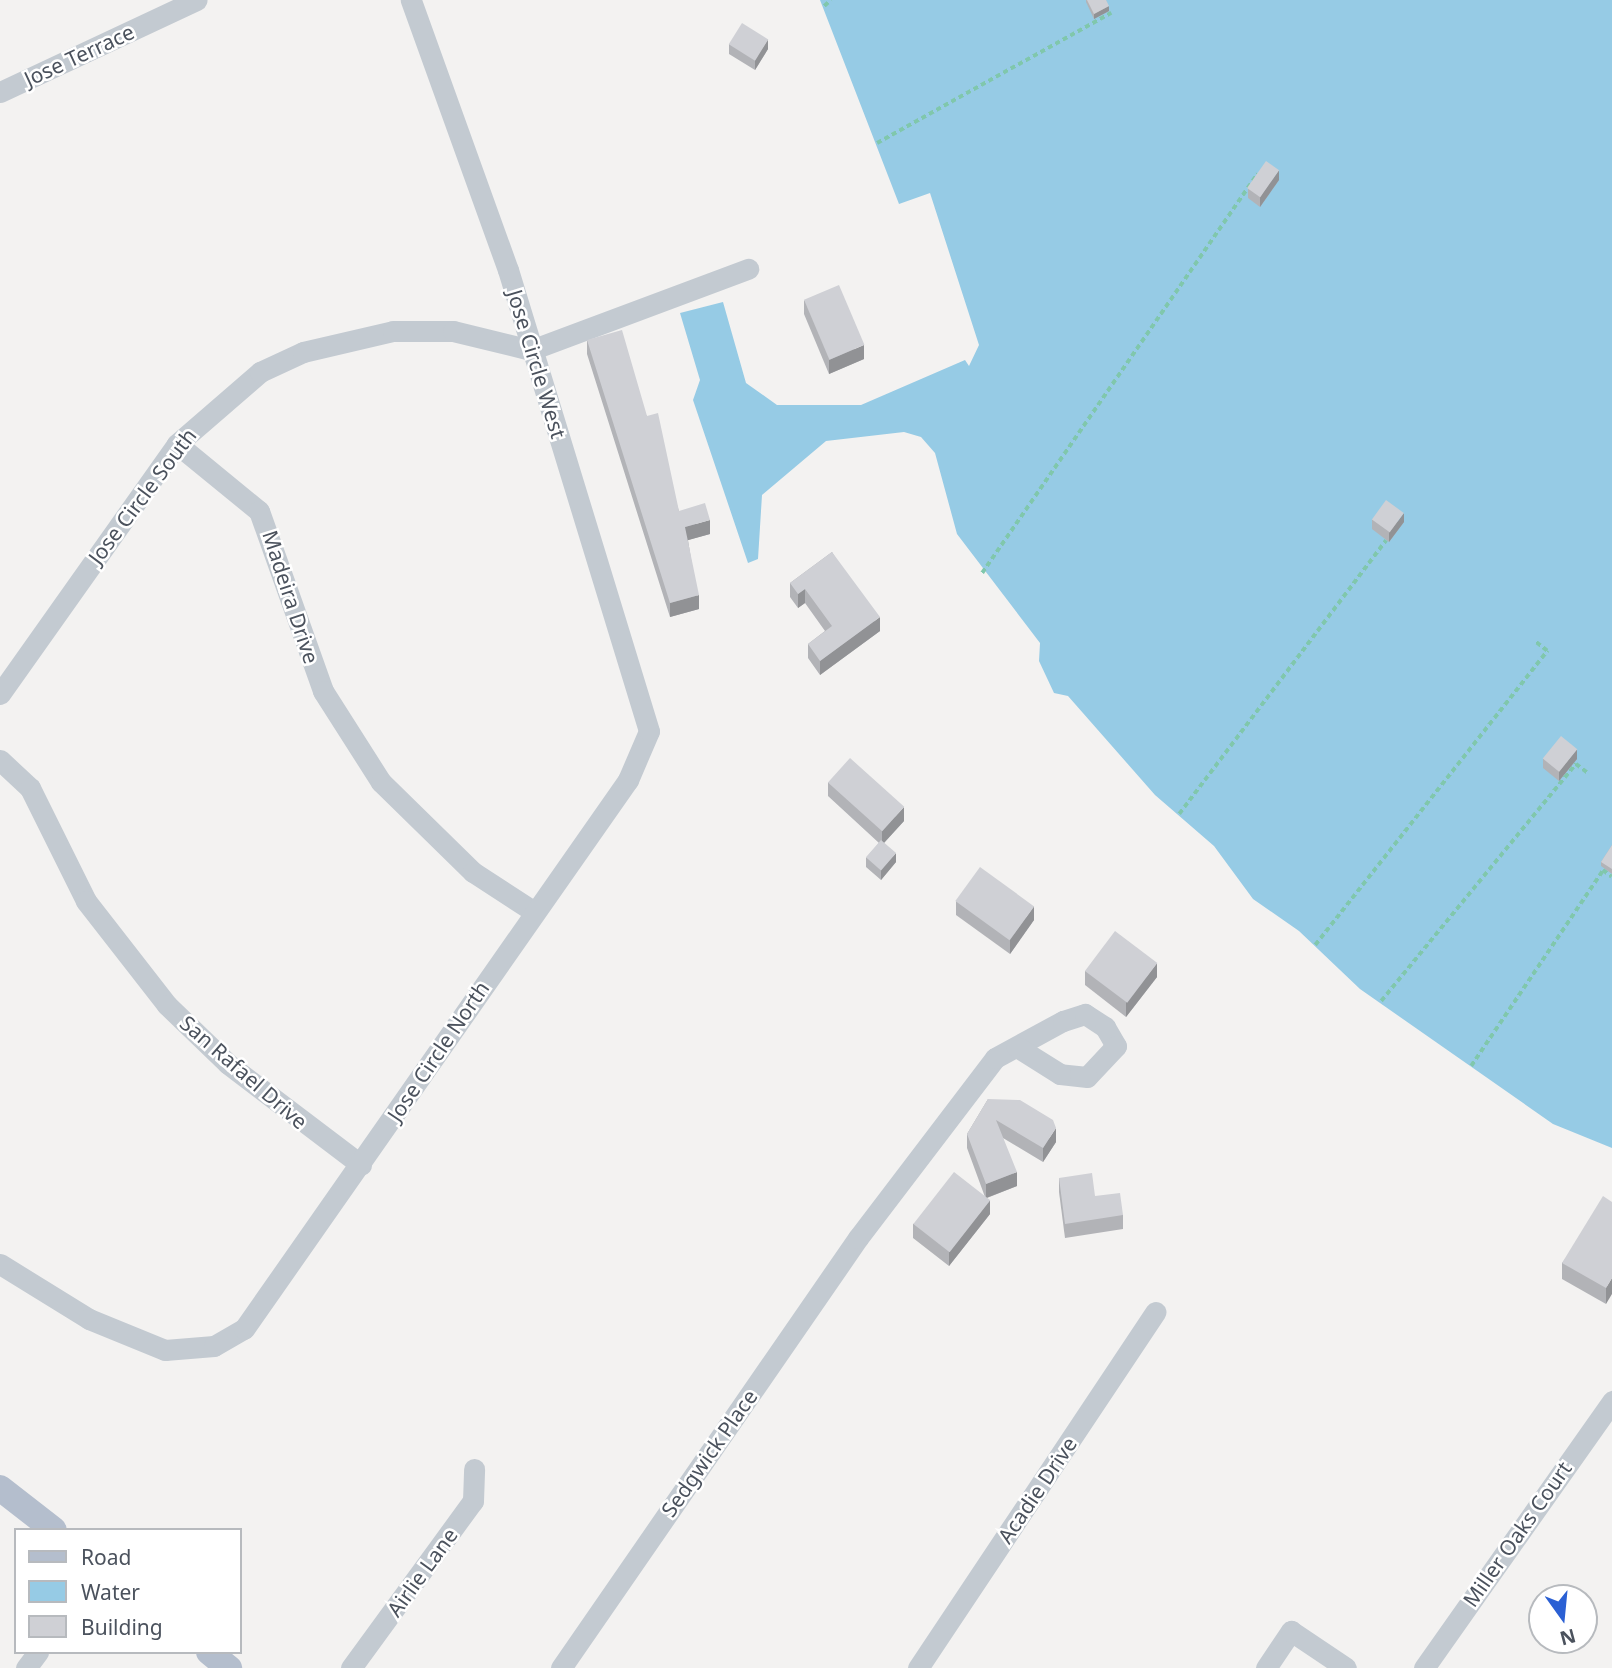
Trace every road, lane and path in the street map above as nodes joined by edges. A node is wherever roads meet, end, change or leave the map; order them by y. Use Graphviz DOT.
graph roads {
  1 [pos="196,0"];
  2 [pos="411,0"];
  3 [pos="831,0"];
  4 [pos="824,6"];
  5 [pos="1111,13"];
  6 [pos="0,92"];
  7 [pos="877,143"];
  8 [pos="1256,174"];
  9 [pos="748,269"];
  10 [pos="531,350"];
  11 [pos="177,444"];
  12 [pos="1386,540"];
  13 [pos="982,573"];
  14 [pos="1534,641"];
  15 [pos="0,694"];
  16 [pos="649,732"];
  17 [pos="0,760"];
  18 [pos="1588,773"];
  19 [pos="1179,814"];
  20 [pos="1612,877"];
  21 [pos="533,911"];
  22 [pos="1315,945"];
  23 [pos="1381,1002"];
  24 [pos="1017,1047"];
  25 [pos="1471,1066"];
  26 [pos="360,1165"];
  27 [pos="0,1264"];
  28 [pos="1155,1312"];
  29 [pos="1612,1401"];
  30 [pos="474,1469"];
  31 [pos="0,1488"];
  32 [pos="51,1528"];
  33 [pos="212,1654"];
  34 [pos="229,1668"];
  35 [pos="351,1668"];
  36 [pos="561,1668"];
  37 [pos="918,1668"];
  38 [pos="1266,1668"];
  39 [pos="1346,1668"];
  40 [pos="1424,1668"];
  1 -- 6 [label="street, Jose Terrace"];
  2 -- 10 [label="street, Jose Circle West"];
  3 -- 4 [label="path"];
  5 -- 7 [label="path"];
  8 -- 13 [label="path"];
  9 -- 10 [label="street"];
  10 -- 11 [label="street, Jose Circle South"];
  10 -- 16 [label="street, Jose Circle West"];
  11 -- 15 [label="street, Jose Circle South"];
  11 -- 21 [label="street, Madeira Drive"];
  12 -- 19 [label="path"];
  14 -- 22 [label="path"];
  16 -- 21 [label="street, Jose Circle North"];
  17 -- 26 [label="street, San Rafael Drive"];
  18 -- 23 [label="path"];
  20 -- 25 [label="path"];
  21 -- 26 [label="street, Jose Circle North"];
  24 -- 36 [label="street, Sedgwick Place"];
  26 -- 27 [label="street, Jose Circle North"];
  28 -- 37 [label="street, Acadie Drive"];
  29 -- 40 [label="street, Miller Oaks Court"];
  30 -- 35 [label="street, Airlie Lane"];
  31 -- 32 [label="main road"];
  33 -- 34 [label="main road"];
  38 -- 39 [label="street"];
}
